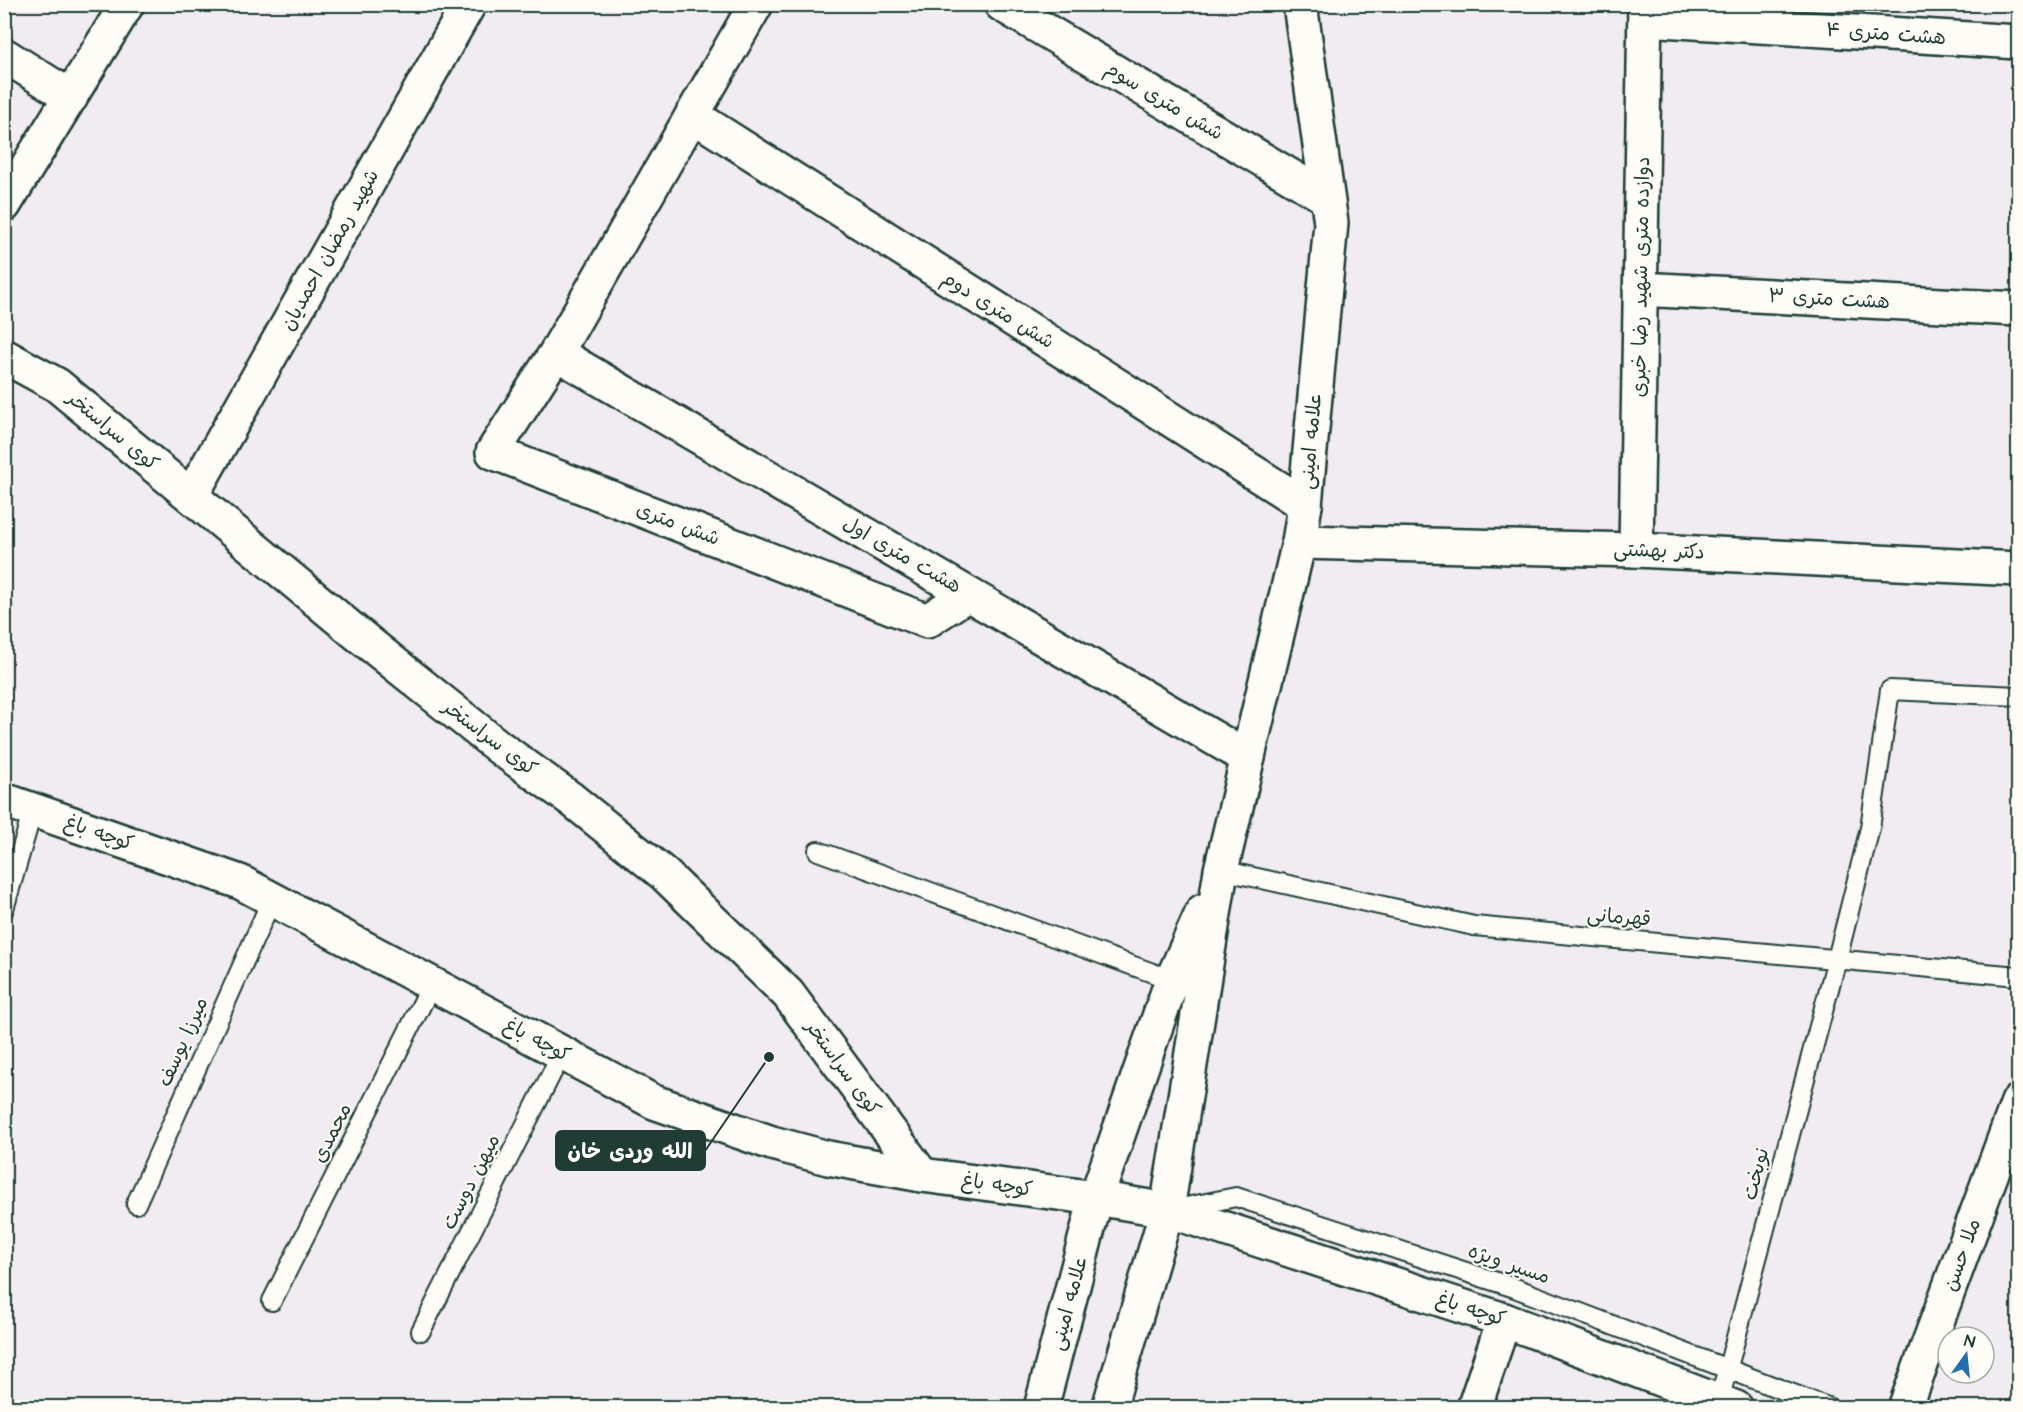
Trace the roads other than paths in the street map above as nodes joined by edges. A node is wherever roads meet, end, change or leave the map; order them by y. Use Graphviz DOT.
graph roads {
  1 [pos="127,4"];
  2 [pos="469,4"];
  3 [pos="756,4"];
  4 [pos="1001,4"];
  5 [pos="1300,4"];
  6 [pos="1645,12"];
  7 [pos="2019,42"];
  8 [pos="4,55"];
  9 [pos="71,97"];
  10 [pos="692,115"];
  11 [pos="1327,198"];
  12 [pos="4,205"];
  13 [pos="1640,289"];
  14 [pos="2019,309"];
  15 [pos="556,352"];
  16 [pos="4,356"];
  17 [pos="191,496"];
  18 [pos="1305,505"];
  19 [pos="1299,542"];
  20 [pos="1636,550"];
  21 [pos="2019,569"];
  22 [pos="968,594"];
  23 [pos="2019,696"];
  24 [pos="1248,758"];
  25 [pos="19,805"];
  26 [pos="818,851"];
  27 [pos="1221,870"];
  28 [pos="272,899"];
  29 [pos="4,909"];
  30 [pos="1837,960"];
  31 [pos="2019,976"];
  32 [pos="1172,980"];
  33 [pos="432,984"];
  34 [pos="562,1053"];
  35 [pos="2019,1102"];
  36 [pos="922,1175"];
  37 [pos="1096,1198"];
  38 [pos="136,1204"];
  39 [pos="1167,1210"];
  40 [pos="272,1302"];
  41 [pos="1504,1320"];
  42 [pos="421,1331"];
  43 [pos="1727,1369"];
  44 [pos="1728,1404"];
  45 [pos="1041,1407"];
  46 [pos="1109,1407"];
  47 [pos="1474,1407"];
  48 [pos="1830,1407"];
  49 [pos="1905,1407"];
  1 -- 9 [label="street"];
  2 -- 17 [label="street, شهید رمضان احمدیان"];
  3 -- 10 [label="street"];
  4 -- 11 [label="street, شش متری سوم"];
  5 -- 11 [label="street, علامه امینی"];
  6 -- 7 [label="street, هشت متری ۴"];
  6 -- 13 [label="street, دوازده متری شهید رضا خبری"];
  8 -- 9 [label="street"];
  9 -- 12 [label="street"];
  10 -- 15 [label="street"];
  10 -- 18 [label="street, شش متری دوم"];
  11 -- 18 [label="street, علامه امینی"];
  13 -- 14 [label="street, هشت متری ۳"];
  13 -- 20 [label="street, دوازده متری شهید رضا خبری"];
  15 -- 22 [label="street, هشت متری اول"];
  15 -- 22 [label="street, شش متری"];
  16 -- 17 [label="street, کوی سراستخر"];
  17 -- 36 [label="street, کوی سراستخر"];
  18 -- 19 [label="street, علامه امینی"];
  19 -- 20 [label="street, دکتر بهشتی"];
  19 -- 24 [label="street, علامه امینی"];
  20 -- 21 [label="street, دکتر بهشتی"];
  22 -- 24 [label="street, هشت متری اول"];
  23 -- 30 [label="lane, نوبخت"];
  24 -- 27 [label="street, علامه امینی"];
  25 -- 28 [label="street, کوچه باغ"];
  25 -- 29 [label="lane"];
  26 -- 32 [label="lane"];
  27 -- 30 [label="lane, قهرمانی"];
  27 -- 32 [label="street, علامه امینی"];
  27 -- 39 [label="street"];
  28 -- 33 [label="street, کوچه باغ"];
  28 -- 38 [label="lane, میرزا یوسف"];
  30 -- 31 [label="lane, قهرمانی"];
  30 -- 43 [label="lane, نوبخت"];
  32 -- 37 [label="street, علامه امینی"];
  33 -- 34 [label="street, کوچه باغ"];
  33 -- 40 [label="lane, محمدی"];
  34 -- 36 [label="street, کوچه باغ"];
  34 -- 42 [label="lane, میهن دوست"];
  35 -- 49 [label="street, ملا حسن"];
  36 -- 37 [label="street, کوچه باغ"];
  37 -- 39 [label="street, کوچه باغ"];
  37 -- 45 [label="street, علامه امینی"];
  39 -- 41 [label="street, کوچه باغ"];
  39 -- 43 [label="lane, مسیر ویژه"];
  39 -- 46 [label="street"];
  41 -- 44 [label="street, کوچه باغ"];
  41 -- 47 [label="street"];
  43 -- 44 [label="lane, نوبخت"];
  43 -- 48 [label="lane, مسیر ویژه"];
}
